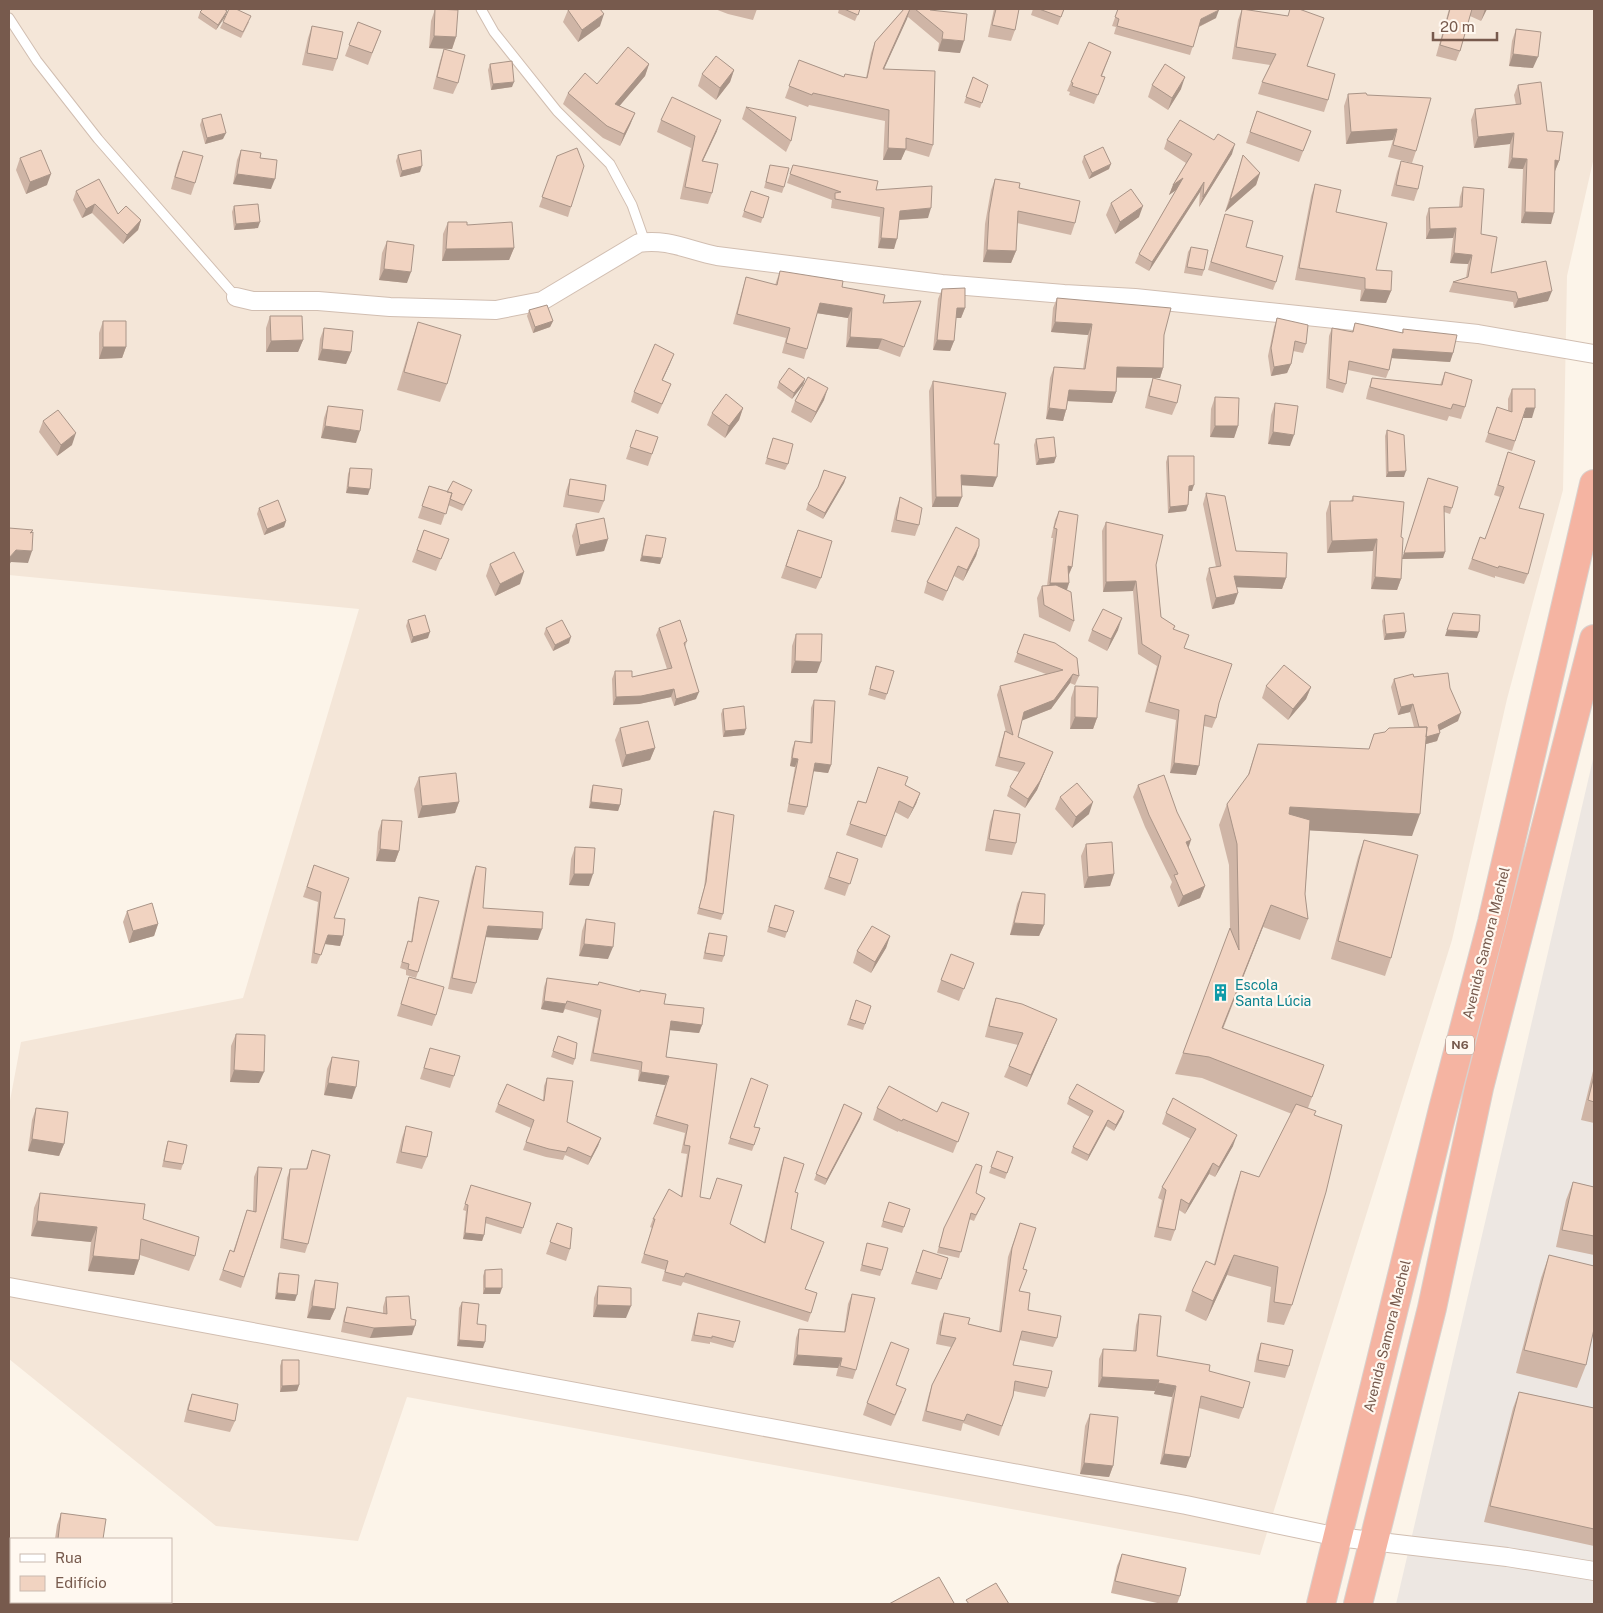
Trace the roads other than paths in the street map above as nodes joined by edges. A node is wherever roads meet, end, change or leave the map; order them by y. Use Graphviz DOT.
graph roads {
  1 [pos="481,9"];
  2 [pos="9,18"];
  3 [pos="645,242"];
  4 [pos="236,297"];
  5 [pos="1594,354"];
  6 [pos="1594,484"];
  7 [pos="1594,640"];
  8 [pos="9,1287"];
  9 [pos="1338,1536"];
  10 [pos="1373,1542"];
  11 [pos="1594,1571"];
  12 [pos="1321,1604"];
  13 [pos="1358,1604"];
  1 -- 3 [label="lane"];
  2 -- 4 [label="lane"];
  3 -- 4 [label="street"];
  3 -- 5 [label="street"];
  6 -- 9 [label="highway, Avenida Samora Machel / N6"];
  7 -- 10 [label="highway, Avenida Samora Machel / N6"];
  8 -- 9 [label="street"];
  9 -- 10 [label="street"];
  9 -- 12 [label="highway, Avenida Samora Machel / N6"];
  10 -- 11 [label="street"];
  10 -- 13 [label="highway, Avenida Samora Machel / N6"];
}
